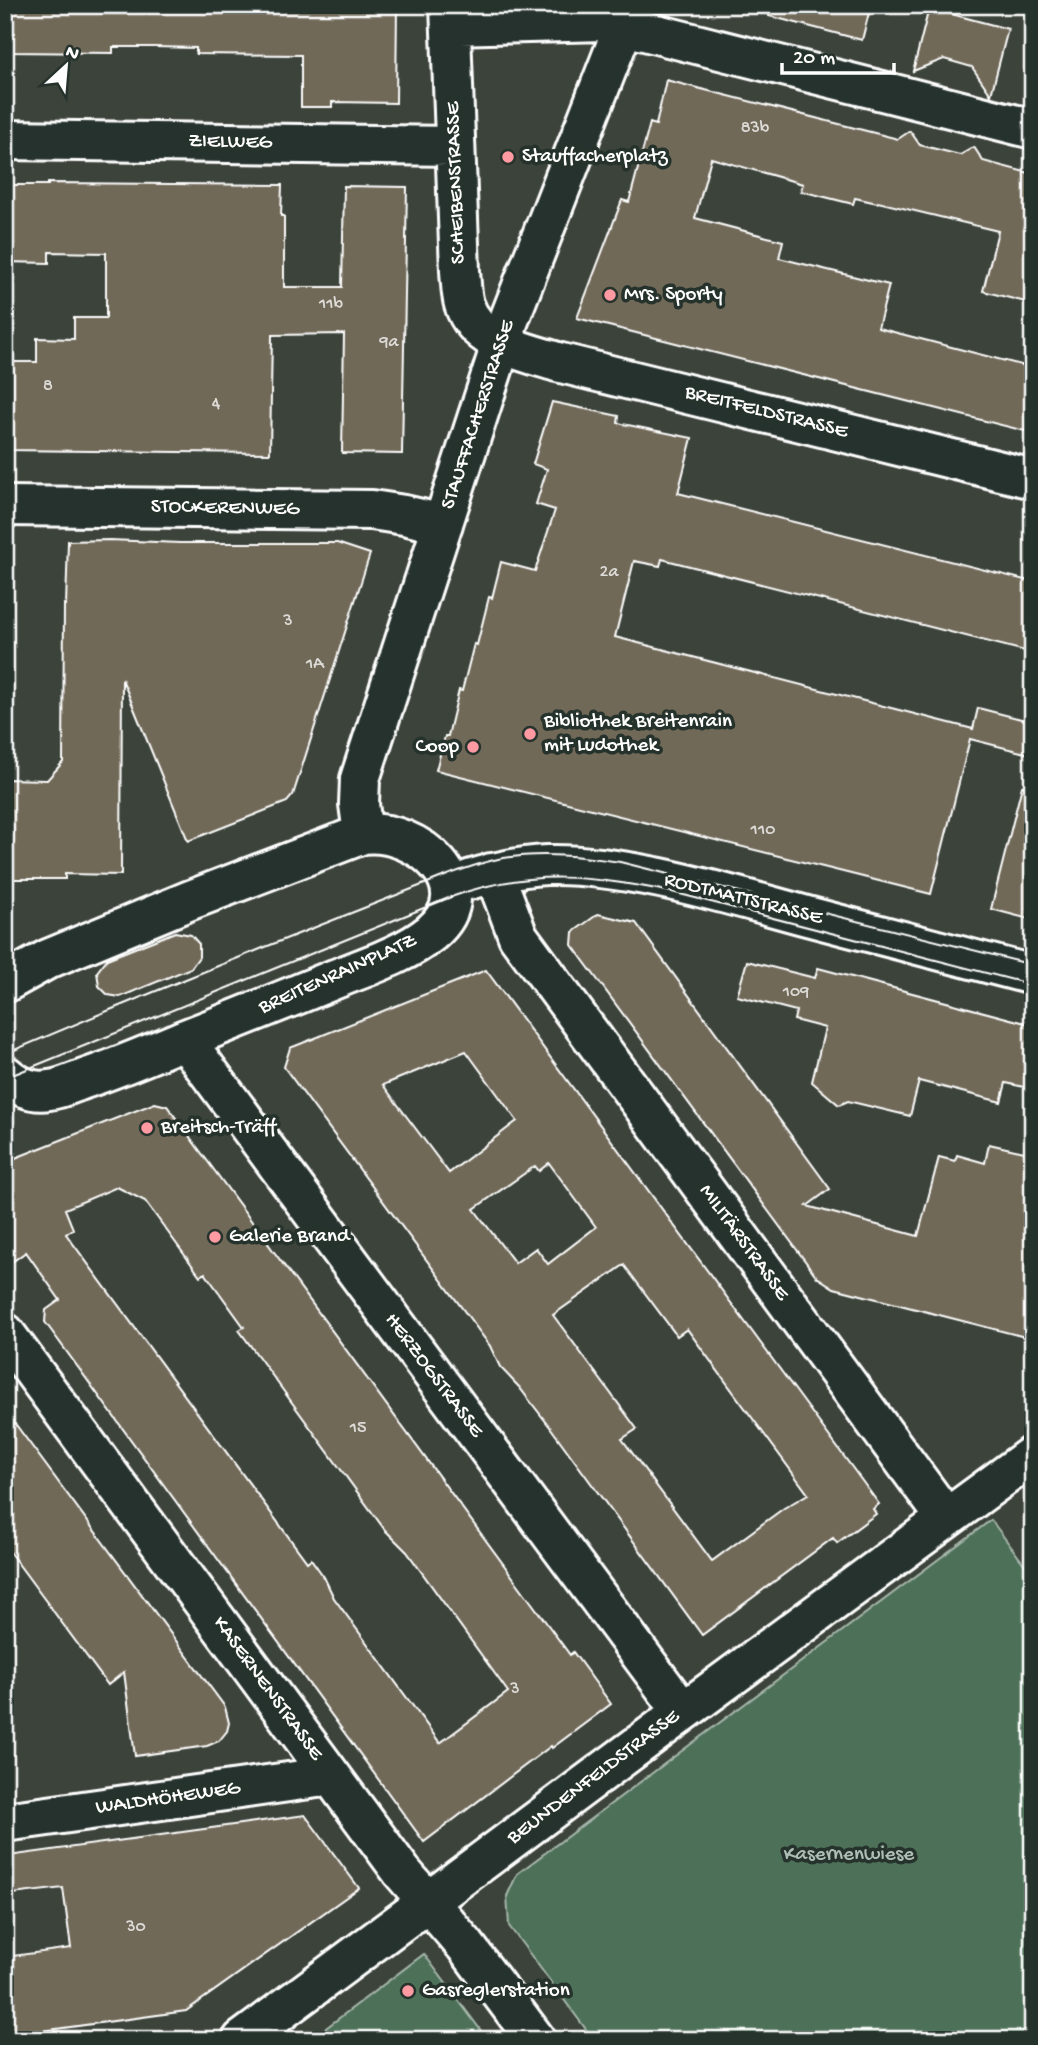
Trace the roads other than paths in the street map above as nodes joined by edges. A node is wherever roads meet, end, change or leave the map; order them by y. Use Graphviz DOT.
graph roads {
  1 [pos="450,15"];
  2 [pos="628,15"];
  3 [pos="1033,130"];
  4 [pos="5,139"];
  5 [pos="455,146"];
  6 [pos="501,343"];
  7 [pos="1033,479"];
  8 [pos="5,506"];
  9 [pos="443,524"];
  10 [pos="363,834"];
  11 [pos="491,873"];
  12 [pos="449,885"];
  13 [pos="1033,975"];
  14 [pos="5,983"];
  15 [pos="185,1040"];
  16 [pos="5,1075"];
  17 [pos="7,1340"];
  18 [pos="1033,1455"];
  19 [pos="946,1518"];
  20 [pos="683,1712"];
  21 [pos="331,1776"];
  22 [pos="5,1822"];
  23 [pos="429,1902"];
  24 [pos="242,2040"];
  25 [pos="536,2040"];
  1 -- 2 [label="street"];
  1 -- 5 [label="street, SCHEIBENSTRASSE"];
  2 -- 3 [label="street"];
  2 -- 6 [label="street, STAUFFACHERSTRASSE"];
  4 -- 5 [label="street, ZIELWEG"];
  5 -- 6 [label="street, SCHEIBENSTRASSE"];
  6 -- 7 [label="street, BREITFELDSTRASSE"];
  6 -- 9 [label="street, STAUFFACHERSTRASSE"];
  8 -- 9 [label="street, STOCKERENWEG"];
  9 -- 10 [label="street, STAUFFACHERSTRASSE"];
  10 -- 12 [label="street"];
  10 -- 14 [label="street"];
  11 -- 12 [label="street, RODTMATTSTRASSE"];
  11 -- 13 [label="street, RODTMATTSTRASSE"];
  11 -- 19 [label="street, MILITÄRSTRASSE"];
  12 -- 15 [label="street, BREITENRAINPLATZ"];
  15 -- 16 [label="street, BREITENRAINPLATZ"];
  15 -- 20 [label="street, HERZOGSTRASSE"];
  17 -- 21 [label="street, KASERNENSTRASSE"];
  18 -- 19 [label="street"];
  19 -- 20 [label="street, BEUNDENFELDSTRASSE"];
  20 -- 23 [label="street, BEUNDENFELDSTRASSE"];
  21 -- 22 [label="street, WALDHÖHEWEG"];
  21 -- 23 [label="street, KASERNENSTRASSE"];
  23 -- 24 [label="street, BEUNDENFELDSTRASSE"];
  23 -- 25 [label="street, KASERNENSTRASSE"];
}
